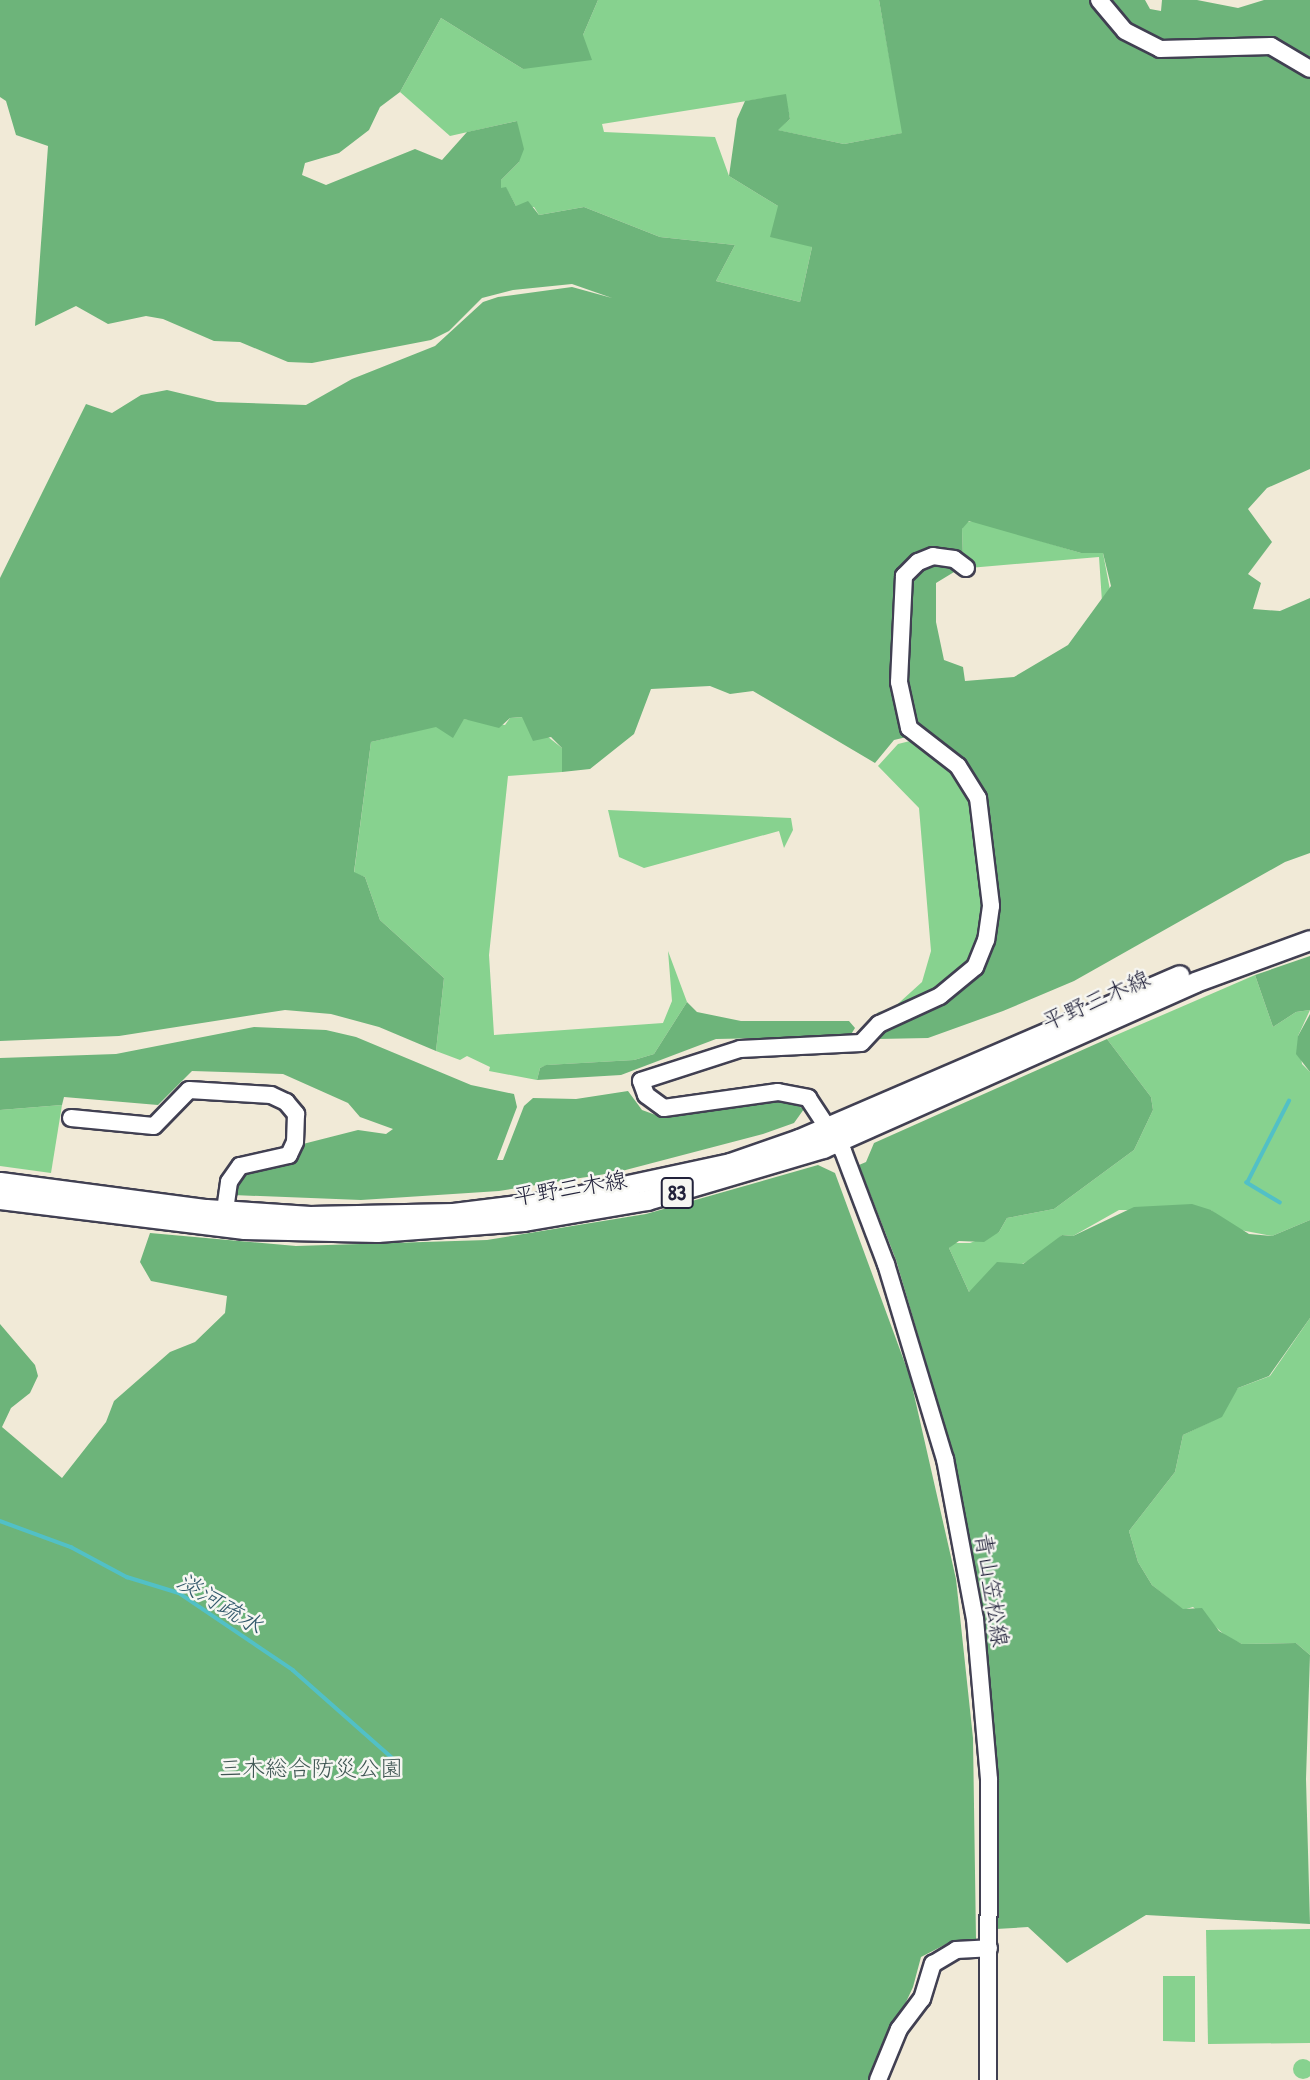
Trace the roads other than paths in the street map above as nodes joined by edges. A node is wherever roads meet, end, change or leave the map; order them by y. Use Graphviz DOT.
graph roads {
  1 [pos="1099,0"];
  2 [pos="1310,69"];
  3 [pos="966,568"];
  4 [pos="1310,927"];
  5 [pos="1310,940"];
  6 [pos="71,1118"];
  7 [pos="834,1135"];
  8 [pos="0,1182"];
  9 [pos="0,1199"];
  10 [pos="225,1211"];
  11 [pos="989,1948"];
  12 [pos="878,2080"];
  13 [pos="988,2080"];
  1 -- 2 [label="street"];
  3 -- 7 [label="street, 青山笠松線"];
  4 -- 7 [label="main road, 平野三木線 / 83"];
  5 -- 7 [label="main road, 平野三木線 / 83"];
  6 -- 10 [label="street"];
  7 -- 9 [label="main road, 平野三木線 / 83"];
  7 -- 10 [label="main road, 平野三木線 / 83"];
  7 -- 11 [label="street, 青山笠松線"];
  8 -- 10 [label="main road, 平野三木線 / 83"];
  11 -- 12 [label="street"];
  11 -- 13 [label="street, 青山笠松線"];
}
